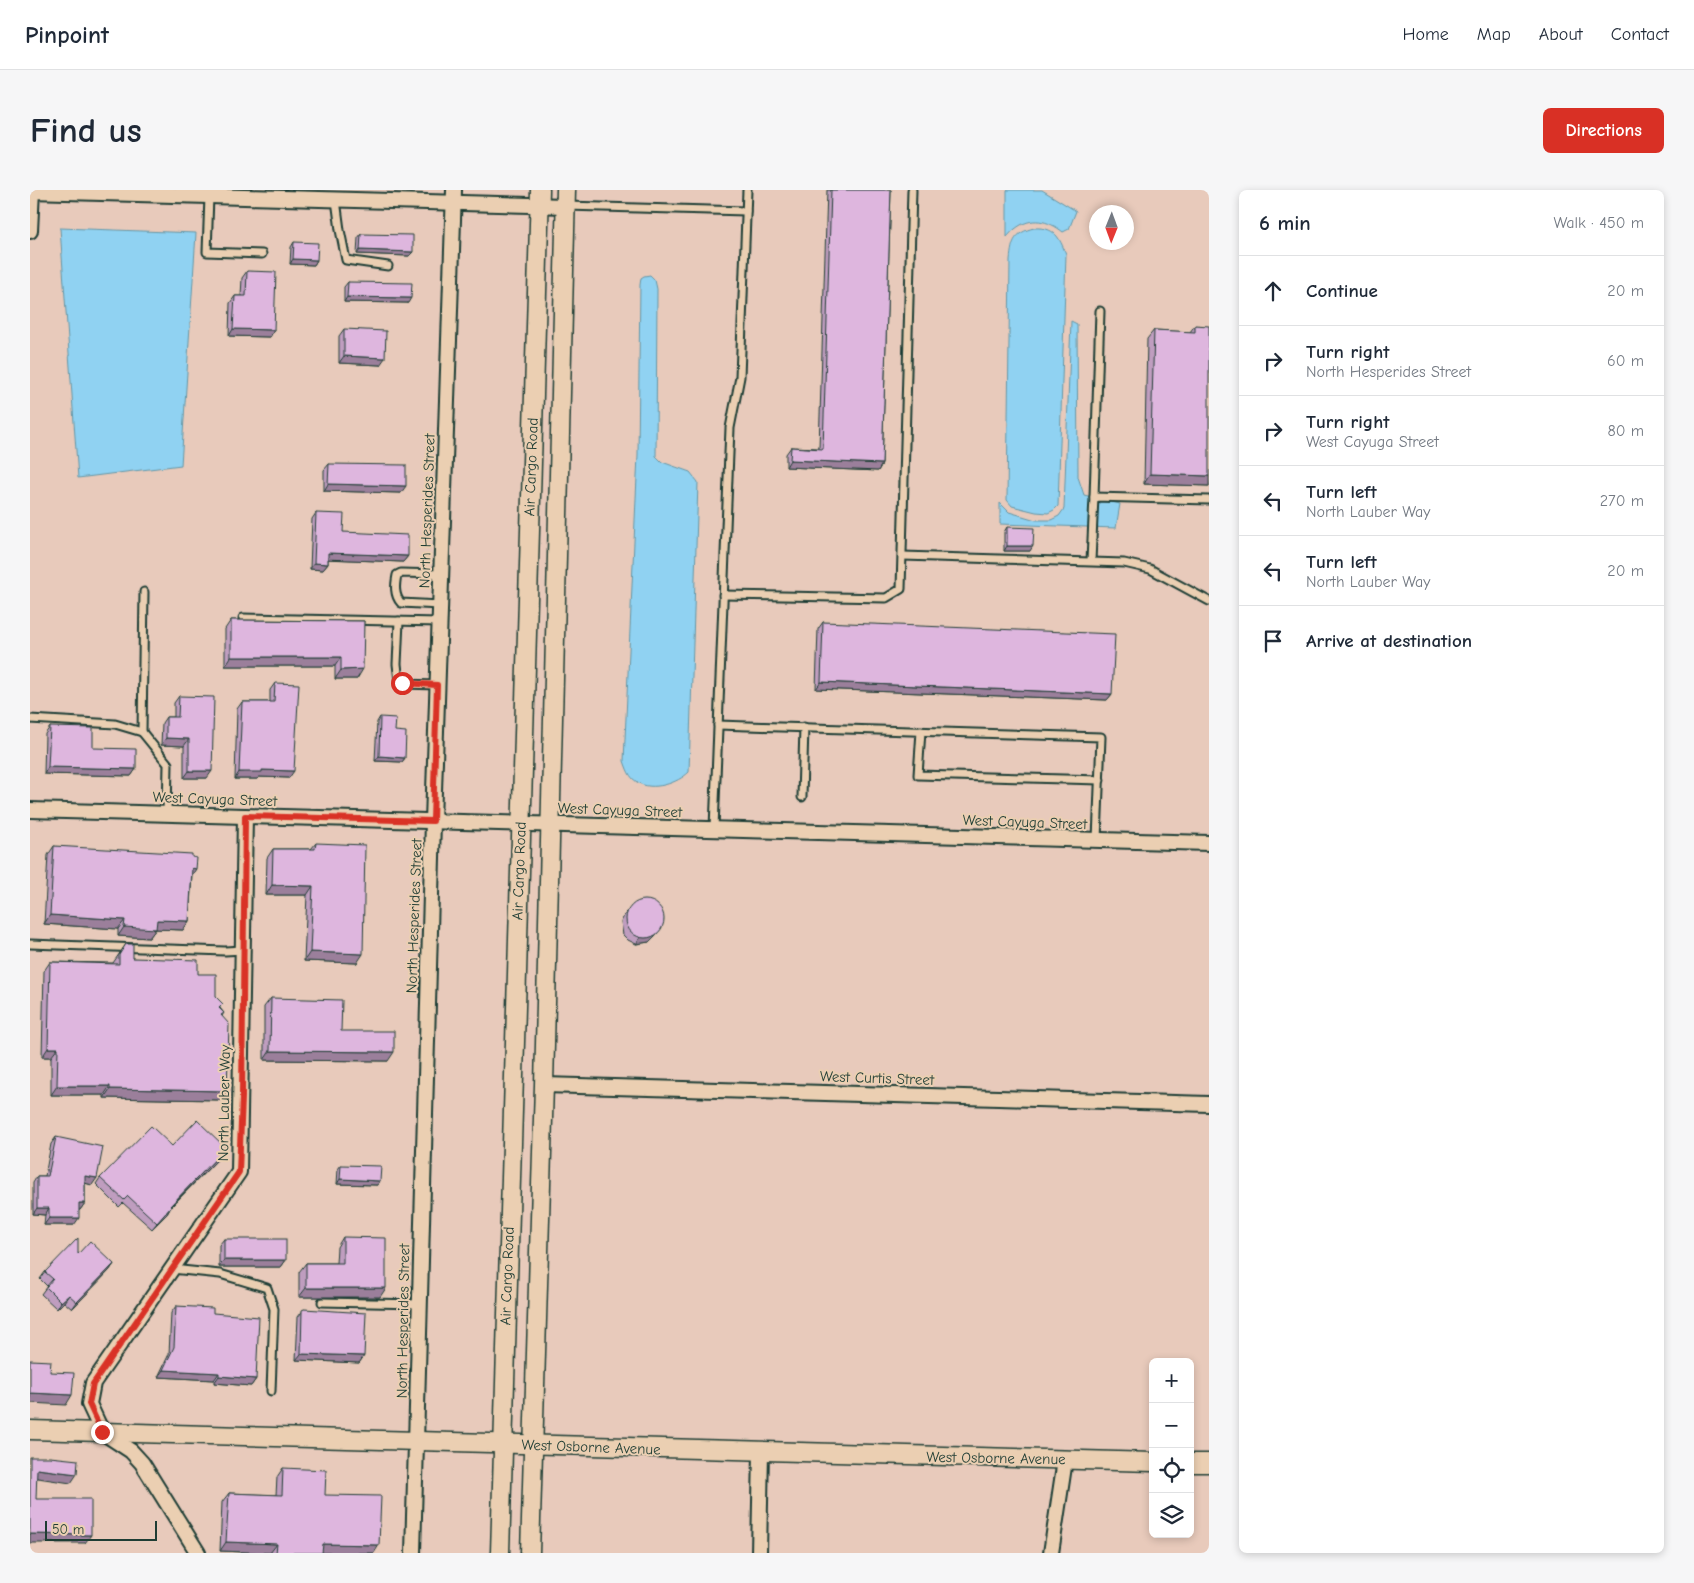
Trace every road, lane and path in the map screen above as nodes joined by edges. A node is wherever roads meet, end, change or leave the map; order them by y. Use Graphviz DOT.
graph roads {
  1 [pos="747,190"];
  2 [pos="912,190"];
  3 [pos="31,191"];
  4 [pos="252,194"];
  5 [pos="208,196"];
  6 [pos="453,196"];
  7 [pos="540,198"];
  8 [pos="566,198"];
  9 [pos="336,200"];
  10 [pos="746,211"];
  11 [pos="30,231"];
  12 [pos="262,254"];
  13 [pos="388,266"];
  14 [pos="1100,310"];
  15 [pos="1094,497"];
  16 [pos="1209,500"];
  17 [pos="903,556"];
  18 [pos="1091,562"];
  19 [pos="441,574"];
  20 [pos="144,592"];
  21 [pos="723,595"];
  22 [pos="1209,600"];
  23 [pos="440,605"];
  24 [pos="243,618"];
  25 [pos="399,621"];
  26 [pos="440,622"];
  27 [pos="437,685"];
  28 [pos="30,719"];
  29 [pos="718,725"];
  30 [pos="804,728"];
  31 [pos="921,731"];
  32 [pos="142,732"];
  33 [pos="1100,780"];
  34 [pos="802,797"];
  35 [pos="30,810"];
  36 [pos="167,814"];
  37 [pos="245,816"];
  38 [pos="433,821"];
  39 [pos="520,823"];
  40 [pos="551,824"];
  41 [pos="714,828"];
  42 [pos="1097,840"];
  43 [pos="1209,843"];
  44 [pos="30,944"];
  45 [pos="244,950"];
  46 [pos="544,1085"];
  47 [pos="1209,1104"];
  48 [pos="172,1269"];
  49 [pos="322,1302"];
  50 [pos="419,1304"];
  51 [pos="272,1391"];
  52 [pos="30,1430"];
  53 [pos="102,1432"];
  54 [pos="416,1441"];
  55 [pos="503,1444"];
  56 [pos="533,1445"];
  57 [pos="761,1452"];
  58 [pos="1065,1460"];
  59 [pos="1149,1462"];
  60 [pos="1194,1463"];
  61 [pos="1209,1463"];
  62 [pos="198,1553"];
  63 [pos="412,1553"];
  64 [pos="500,1553"];
  65 [pos="530,1553"];
  66 [pos="759,1553"];
  67 [pos="1051,1553"];
  1 -- 10 [label="lane"];
  2 -- 17 [label="lane"];
  3 -- 5 [label="street"];
  3 -- 11 [label="street"];
  4 -- 5 [label="street"];
  4 -- 9 [label="street"];
  5 -- 12 [label="lane"];
  6 -- 7 [label="street"];
  6 -- 9 [label="street"];
  6 -- 19 [label="street, North Hesperides Street"];
  7 -- 8 [label="street"];
  7 -- 39 [label="street, Air Cargo Road"];
  8 -- 10 [label="lane"];
  8 -- 40 [label="street, Air Cargo Road"];
  9 -- 13 [label="lane"];
  10 -- 21 [label="lane"];
  14 -- 15 [label="lane"];
  15 -- 16 [label="lane"];
  15 -- 18 [label="lane"];
  17 -- 18 [label="lane"];
  17 -- 21 [label="lane"];
  18 -- 22 [label="lane"];
  19 -- 23 [label="street, North Hesperides Street"];
  19 -- 23 [label="lane"];
  20 -- 32 [label="lane"];
  21 -- 29 [label="lane"];
  23 -- 26 [label="street, North Hesperides Street"];
  24 -- 25 [label="lane"];
  25 -- 26 [label="lane"];
  25 -- 27 [label="lane"];
  26 -- 27 [label="street, North Hesperides Street"];
  27 -- 38 [label="street, North Hesperides Street"];
  28 -- 32 [label="lane"];
  29 -- 30 [label="lane"];
  29 -- 41 [label="lane"];
  30 -- 31 [label="lane"];
  30 -- 34 [label="lane"];
  31 -- 33 [label="lane"];
  31 -- 33 [label="lane"];
  32 -- 36 [label="lane"];
  33 -- 42 [label="lane"];
  35 -- 36 [label="street, West Cayuga Street"];
  36 -- 37 [label="street, West Cayuga Street"];
  37 -- 38 [label="street, West Cayuga Street"];
  37 -- 45 [label="street, North Lauber Way"];
  38 -- 39 [label="street, West Cayuga Street"];
  38 -- 50 [label="street, North Hesperides Street"];
  39 -- 40 [label="street, West Cayuga Street"];
  39 -- 55 [label="street, Air Cargo Road"];
  40 -- 41 [label="street, West Cayuga Street"];
  40 -- 46 [label="street, Air Cargo Road"];
  41 -- 42 [label="street, West Cayuga Street"];
  42 -- 43 [label="street, West Cayuga Street"];
  44 -- 45 [label="lane"];
  45 -- 48 [label="street, North Lauber Way"];
  46 -- 47 [label="street, West Curtis Street"];
  46 -- 56 [label="street, Air Cargo Road"];
  48 -- 51 [label="lane"];
  48 -- 53 [label="street, North Lauber Way"];
  49 -- 50 [label="lane"];
  50 -- 54 [label="street, North Hesperides Street"];
  52 -- 53 [label="street, West Osborne Avenue"];
  53 -- 54 [label="street, West Osborne Avenue"];
  53 -- 62 [label="street"];
  54 -- 55 [label="street, West Osborne Avenue"];
  54 -- 63 [label="street, North Hesperides Street"];
  55 -- 56 [label="street, West Osborne Avenue"];
  55 -- 64 [label="street, Air Cargo Road"];
  56 -- 57 [label="street, West Osborne Avenue"];
  56 -- 65 [label="street, Air Cargo Road"];
  57 -- 58 [label="street, West Osborne Avenue"];
  57 -- 66 [label="street"];
  58 -- 59 [label="street, West Osborne Avenue"];
  58 -- 67 [label="street"];
  60 -- 61 [label="street"];
}
